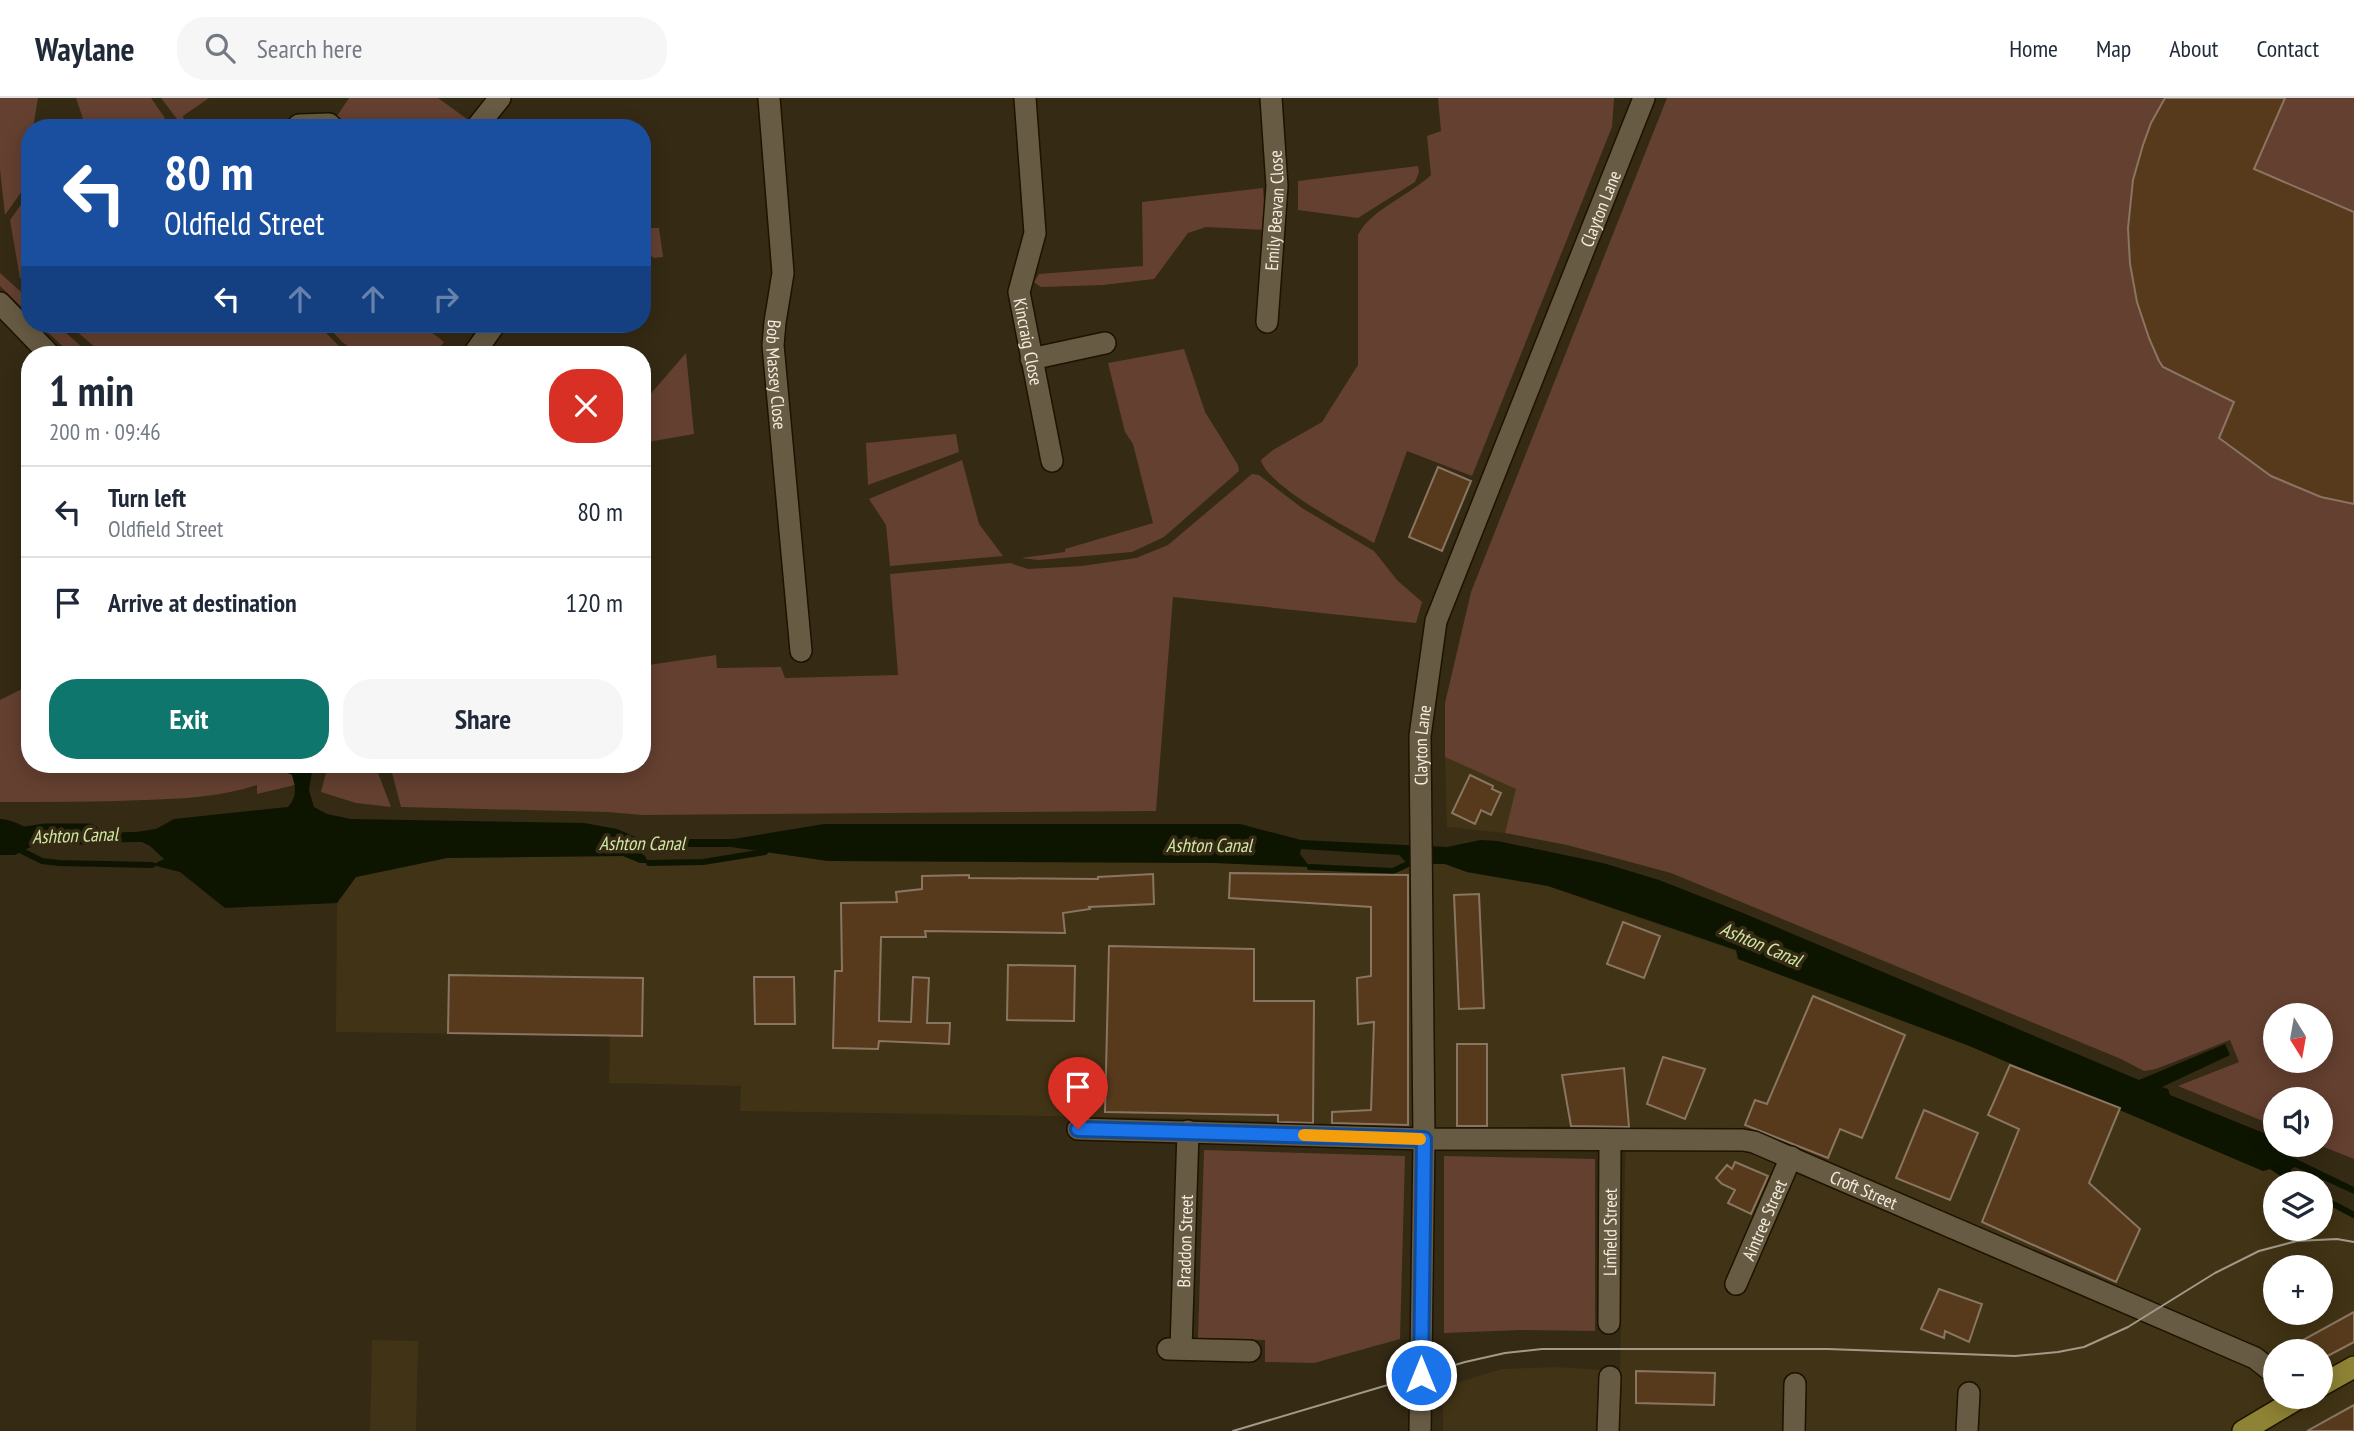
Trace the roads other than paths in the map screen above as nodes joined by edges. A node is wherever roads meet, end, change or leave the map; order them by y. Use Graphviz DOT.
graph roads {
  1 [pos="500,98"];
  2 [pos="769,98"];
  3 [pos="1025,98"];
  4 [pos="1270,98"];
  5 [pos="1644,98"];
  6 [pos="483,119"];
  7 [pos="0,303"];
  8 [pos="1267,321"];
  9 [pos="21,325"];
  10 [pos="29,333"];
  11 [pos="1105,343"];
  12 [pos="41,346"];
  13 [pos="1031,359"];
  14 [pos="1052,461"];
  15 [pos="801,651"];
  16 [pos="1078,1129"];
  17 [pos="1188,1131"];
  18 [pos="1424,1139"];
  19 [pos="1610,1140"];
  20 [pos="1791,1157"];
  21 [pos="1736,1284"];
  22 [pos="1609,1323"];
  23 [pos="1250,1351"];
  24 [pos="2263,1364"];
  25 [pos="2354,1367"];
  26 [pos="1610,1377"];
  27 [pos="2333,1379"];
  28 [pos="1795,1384"];
  29 [pos="1969,1393"];
  30 [pos="2279,1409"];
  31 [pos="1420,1431"];
  32 [pos="1608,1431"];
  33 [pos="1794,1431"];
  34 [pos="1967,1431"];
  35 [pos="2243,1431"];
  1 -- 6 [label="street"];
  2 -- 15 [label="street, Bob Massey Close"];
  3 -- 13 [label="street, Kincraig Close"];
  4 -- 8 [label="street, Emily Beavan Close"];
  5 -- 18 [label="street, Clayton Lane"];
  7 -- 9 [label="street"];
  10 -- 12 [label="street"];
  11 -- 13 [label="street"];
  13 -- 14 [label="street, Kincraig Close"];
  16 -- 17 [label="street, Croft Street"];
  17 -- 18 [label="street, Croft Street"];
  17 -- 23 [label="street, Braddon Street"];
  18 -- 19 [label="street, Croft Street"];
  18 -- 31 [label="street, Clayton Lane"];
  19 -- 20 [label="street, Croft Street"];
  19 -- 22 [label="street, Linfield Street"];
  20 -- 21 [label="street, Aintree Street"];
  20 -- 24 [label="street, Croft Street"];
  25 -- 27 [label="main road"];
  26 -- 32 [label="street"];
  28 -- 33 [label="street"];
  29 -- 34 [label="street"];
  30 -- 35 [label="main road"];
}
